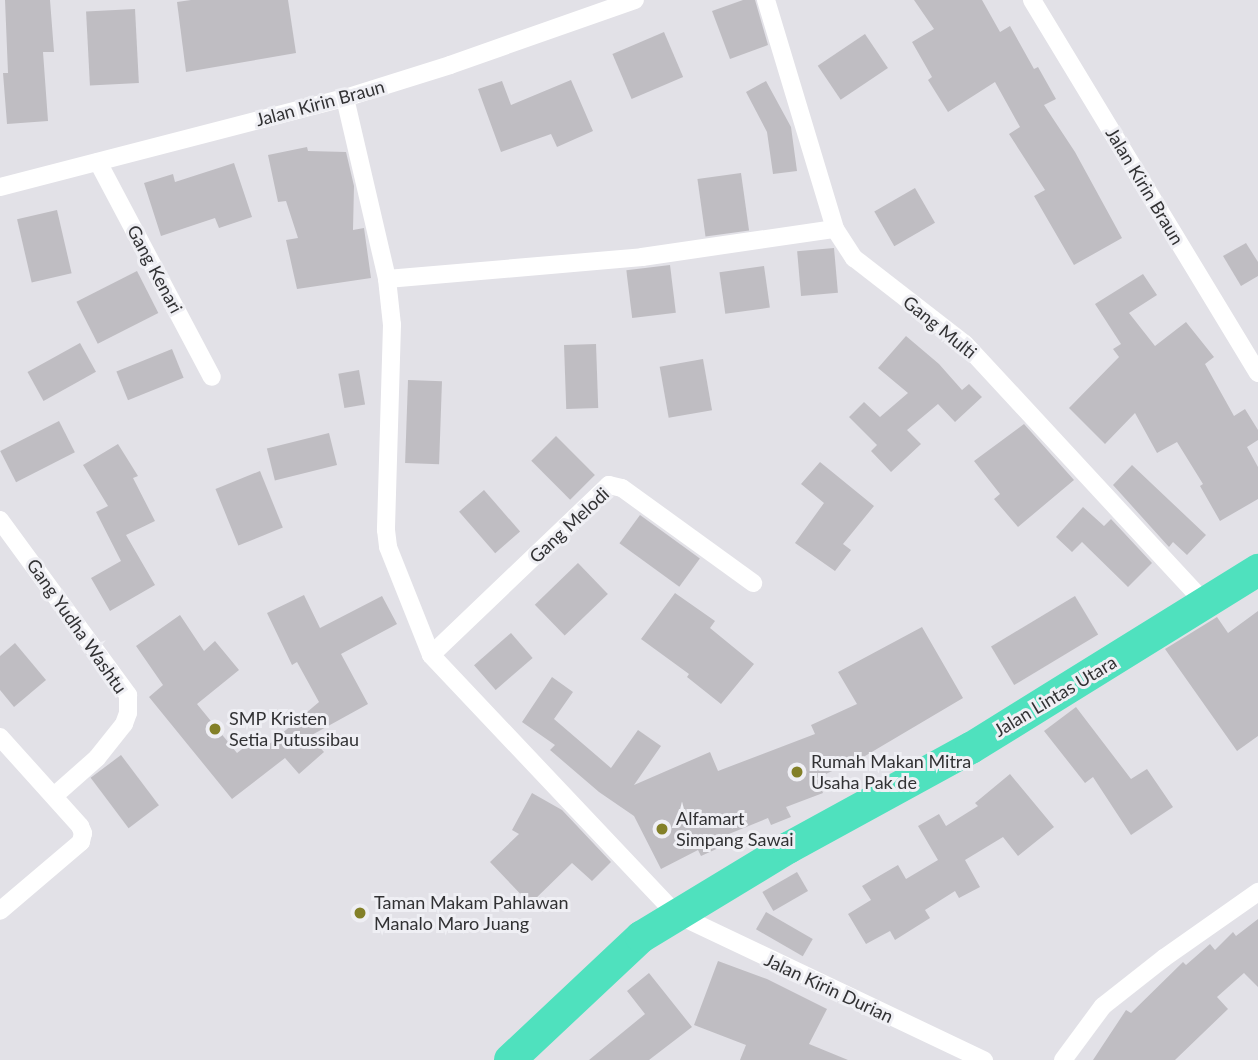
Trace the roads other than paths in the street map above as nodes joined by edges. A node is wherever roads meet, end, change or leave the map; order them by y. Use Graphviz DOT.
graph roads {
  1 [pos="635,0"];
  2 [pos="766,0"];
  3 [pos="1032,0"];
  4 [pos="345,98"];
  5 [pos="98,162"];
  6 [pos="0,187"];
  7 [pos="835,229"];
  8 [pos="387,279"];
  9 [pos="1258,373"];
  10 [pos="212,377"];
  11 [pos="0,520"];
  12 [pos="1258,570"];
  13 [pos="753,583"];
  14 [pos="1206,604"];
  15 [pos="430,652"];
  16 [pos="0,737"];
  17 [pos="54,796"];
  18 [pos="1258,892"];
  19 [pos="0,911"];
  20 [pos="676,914"];
  21 [pos="510,1060"];
  22 [pos="984,1060"];
  23 [pos="1063,1060"];
  1 -- 4 [label="street, Jalan Kirin Braun"];
  2 -- 7 [label="street, Gang Multi"];
  3 -- 9 [label="street, Jalan Kirin Braun"];
  4 -- 5 [label="street, Jalan Kirin Braun"];
  4 -- 8 [label="street"];
  5 -- 6 [label="street, Jalan Kirin Braun"];
  5 -- 10 [label="street, Gang Kenari"];
  7 -- 8 [label="street"];
  7 -- 14 [label="street, Gang Multi"];
  8 -- 15 [label="street"];
  11 -- 17 [label="street, Gang Yudha Washtu"];
  12 -- 14 [label="highway, Jalan Lintas Utara"];
  13 -- 15 [label="street, Gang Melodi"];
  14 -- 20 [label="highway, Jalan Lintas Utara"];
  15 -- 20 [label="street"];
  16 -- 17 [label="street"];
  17 -- 19 [label="street"];
  18 -- 23 [label="street"];
  20 -- 21 [label="highway, Jalan Lintas Utara"];
  20 -- 22 [label="street, Jalan Kirin Durian"];
}
